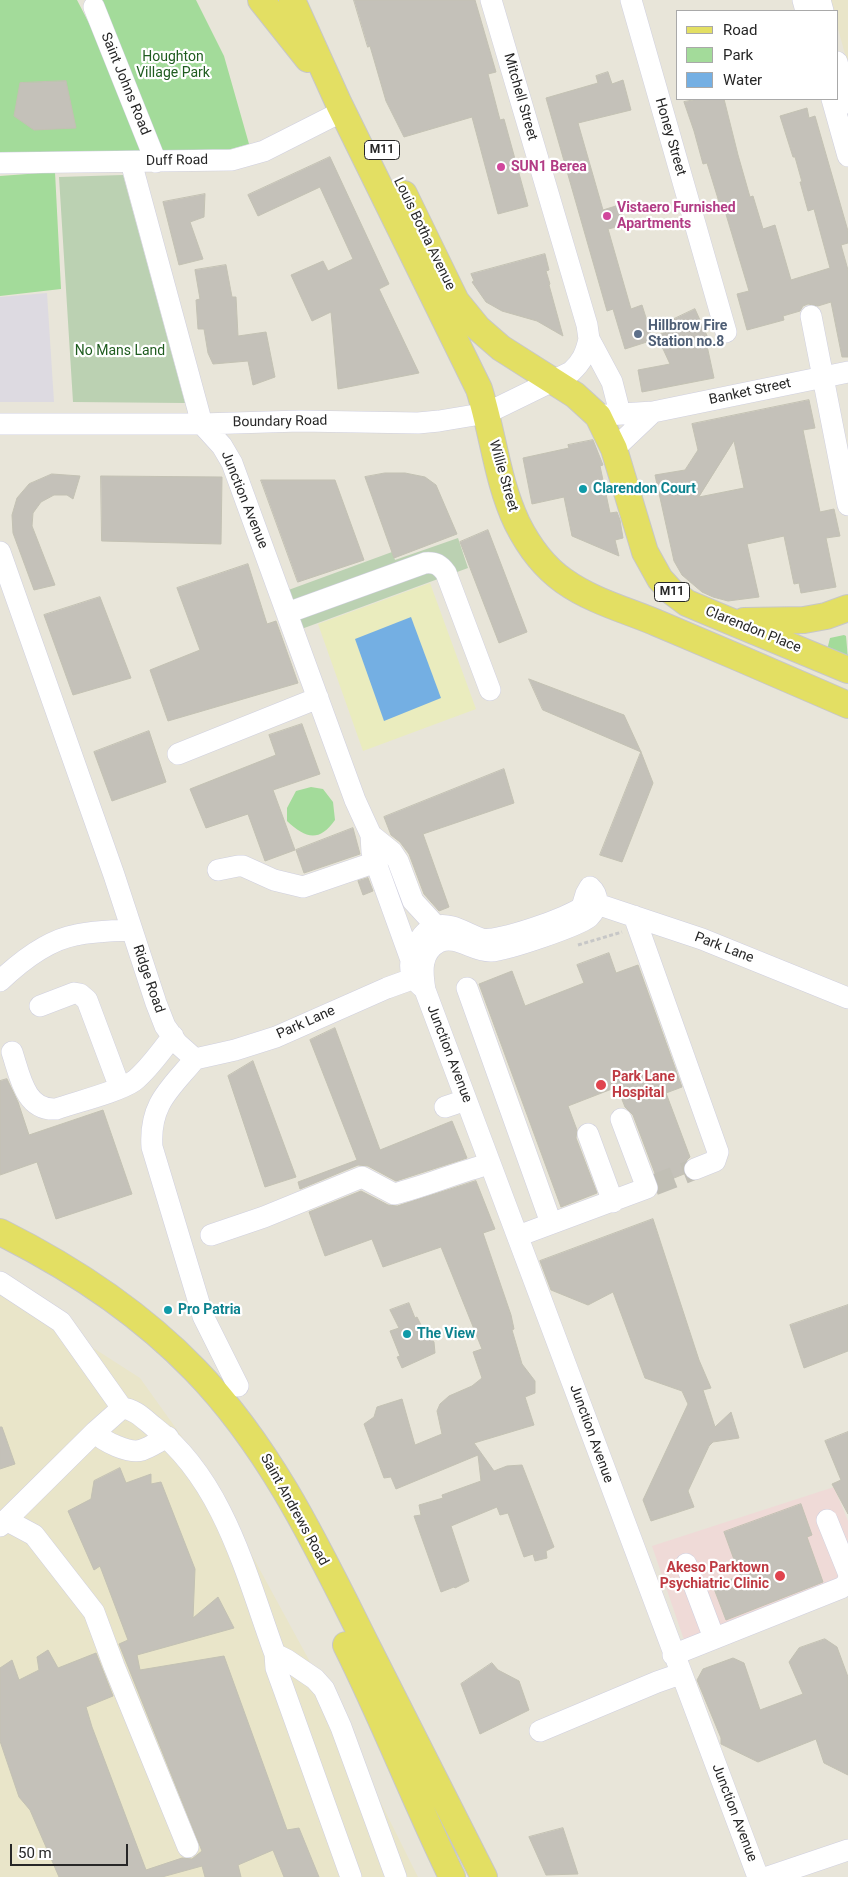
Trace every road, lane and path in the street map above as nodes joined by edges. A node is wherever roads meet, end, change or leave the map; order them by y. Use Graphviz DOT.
graph roads {
  1 [pos="261,0"];
  2 [pos="292,0"];
  3 [pos="308,0"];
  4 [pos="492,0"];
  5 [pos="631,0"];
  6 [pos="94,7"];
  7 [pos="838,66"];
  8 [pos="832,100"];
  9 [pos="338,102"];
  10 [pos="848,104"];
  11 [pos="848,156"];
  12 [pos="0,162"];
  13 [pos="131,162"];
  14 [pos="156,162"];
  15 [pos="811,316"];
  16 [pos="726,332"];
  17 [pos="590,339"];
  18 [pos="848,372"];
  19 [pos="823,377"];
  20 [pos="553,381"];
  21 [pos="653,412"];
  22 [pos="487,413"];
  23 [pos="609,414"];
  24 [pos="0,424"];
  25 [pos="202,424"];
  26 [pos="614,449"];
  27 [pos="848,505"];
  28 [pos="0,552"];
  29 [pos="848,608"];
  30 [pos="287,613"];
  31 [pos="730,621"];
  32 [pos="848,670"];
  33 [pos="490,690"];
  34 [pos="318,698"];
  35 [pos="848,704"];
  36 [pos="178,754"];
  37 [pos="371,835"];
  38 [pos="376,862"];
  39 [pos="218,870"];
  40 [pos="597,904"];
  41 [pos="634,916"];
  42 [pos="131,930"];
  43 [pos="438,934"];
  44 [pos="418,976"];
  45 [pos="0,982"];
  46 [pos="467,988"];
  47 [pos="848,998"];
  48 [pos="40,1006"];
  49 [pos="173,1036"];
  50 [pos="12,1052"];
  51 [pos="195,1059"];
  52 [pos="120,1088"];
  53 [pos="466,1100"];
  54 [pos="445,1107"];
  55 [pos="621,1119"];
  56 [pos="588,1134"];
  57 [pos="490,1164"];
  58 [pos="695,1169"];
  59 [pos="614,1202"];
  60 [pos="551,1223"];
  61 [pos="0,1232"];
  62 [pos="211,1235"];
  63 [pos="518,1236"];
  64 [pos="0,1249"];
  65 [pos="0,1282"];
  66 [pos="238,1386"];
  67 [pos="122,1408"];
  68 [pos="95,1432"];
  69 [pos="168,1437"];
  70 [pos="827,1520"];
  71 [pos="3,1523"];
  72 [pos="686,1564"];
  73 [pos="848,1572"];
  74 [pos="848,1580"];
  75 [pos="714,1638"];
  76 [pos="275,1654"];
  77 [pos="677,1664"];
  78 [pos="540,1732"];
  79 [pos="188,1847"];
  80 [pos="848,1850"];
  81 [pos="351,1877"];
  82 [pos="396,1877"];
  83 [pos="452,1877"];
  84 [pos="484,1877"];
  85 [pos="758,1877"];
  86 [pos="768,1877"];
  1 -- 9 [label="main road"];
  2 -- 9 [label="main road, Louis Botha Avenue / M11"];
  3 -- 20 [label="main road, Louis Botha Avenue / M11"];
  4 -- 17 [label="street, Mitchell Street"];
  5 -- 16 [label="street, Honey Street"];
  6 -- 14 [label="street, Saint Johns Road"];
  7 -- 10 [label="street"];
  8 -- 11 [label="street"];
  9 -- 14 [label="street, Duff Road"];
  9 -- 22 [label="main road, Louis Botha Avenue / M11"];
  12 -- 13 [label="street, Duff Road"];
  13 -- 14 [label="street, Duff Road"];
  13 -- 25 [label="street, Junction Avenue"];
  15 -- 19 [label="street"];
  17 -- 20 [label="street"];
  17 -- 23 [label="street, Mitchell Street"];
  18 -- 19 [label="street, Banket Street"];
  19 -- 21 [label="street, Banket Street"];
  19 -- 27 [label="street"];
  20 -- 22 [label="street, Boundary Road"];
  20 -- 23 [label="main road, M11"];
  21 -- 23 [label="street, Banket Street"];
  21 -- 26 [label="street"];
  22 -- 25 [label="street, Boundary Road"];
  22 -- 35 [label="main road, Willie Street / M11"];
  23 -- 26 [label="main road, Clarendon Place / M11"];
  24 -- 25 [label="street, Boundary Road"];
  25 -- 30 [label="street, Junction Avenue"];
  26 -- 31 [label="main road, Clarendon Place / M11"];
  28 -- 42 [label="street, Ridge Road"];
  29 -- 31 [label="main road"];
  30 -- 33 [label="street"];
  30 -- 34 [label="street, Junction Avenue"];
  31 -- 32 [label="main road, Clarendon Place / M11"];
  34 -- 36 [label="street"];
  34 -- 37 [label="street, Junction Avenue"];
  37 -- 38 [label="street, Junction Avenue"];
  37 -- 43 [label="street, Junction Avenue"];
  38 -- 39 [label="street"];
  38 -- 44 [label="street, Junction Avenue"];
  40 -- 41 [label="street, Park Lane"];
  40 -- 43 [label="street"];
  40 -- 43 [label="street"];
  41 -- 47 [label="street, Park Lane"];
  41 -- 58 [label="street"];
  42 -- 45 [label="street"];
  42 -- 49 [label="street, Ridge Road"];
  43 -- 44 [label="street"];
  44 -- 51 [label="street, Park Lane"];
  44 -- 53 [label="street, Junction Avenue"];
  46 -- 60 [label="street"];
  48 -- 52 [label="street"];
  49 -- 51 [label="street, Ridge Road"];
  49 -- 52 [label="street"];
  50 -- 52 [label="street"];
  51 -- 66 [label="street"];
  53 -- 54 [label="street"];
  53 -- 57 [label="street, Junction Avenue"];
  55 -- 59 [label="street"];
  56 -- 59 [label="street"];
  57 -- 62 [label="street"];
  57 -- 63 [label="street, Junction Avenue"];
  59 -- 60 [label="street"];
  60 -- 63 [label="street"];
  61 -- 84 [label="main road, Saint Andrews Road"];
  63 -- 77 [label="street, Junction Avenue"];
  64 -- 83 [label="main road, Saint Andrews Road"];
  65 -- 67 [label="street"];
  67 -- 68 [label="street"];
  67 -- 69 [label="street"];
  68 -- 69 [label="street"];
  68 -- 71 [label="street"];
  69 -- 76 [label="street"];
  70 -- 73 [label="street"];
  71 -- 79 [label="street"];
  72 -- 75 [label="street"];
  74 -- 75 [label="street"];
  75 -- 77 [label="street"];
  76 -- 81 [label="street"];
  76 -- 82 [label="street"];
  77 -- 78 [label="street"];
  77 -- 85 [label="street, Junction Avenue"];
  80 -- 86 [label="street"];
}
